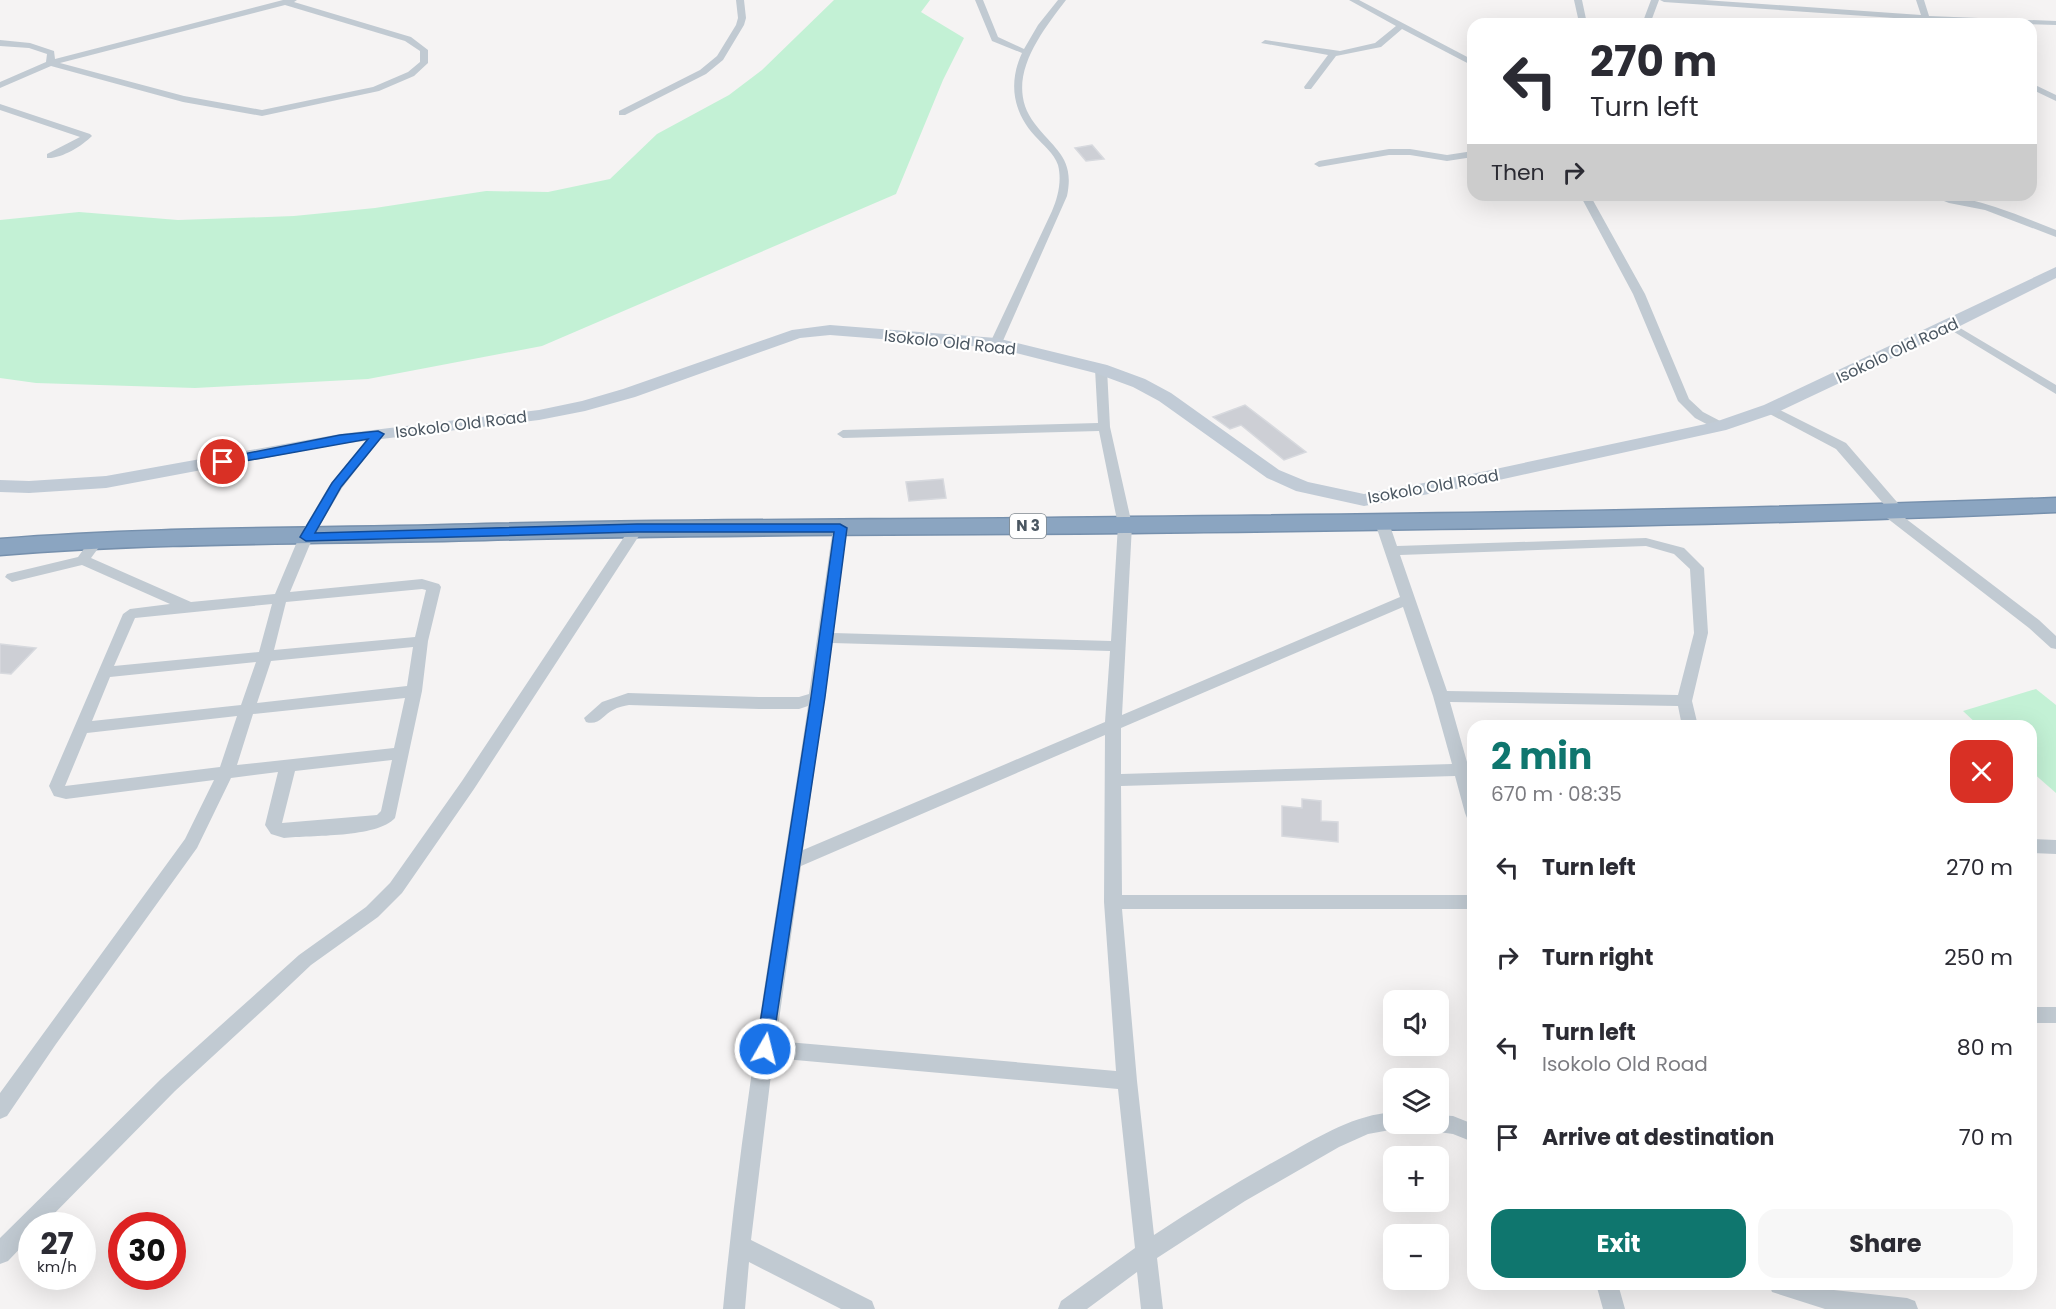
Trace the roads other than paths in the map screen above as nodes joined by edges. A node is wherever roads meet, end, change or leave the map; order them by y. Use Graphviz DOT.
graph roads {
  1 [pos="296,0"];
  2 [pos="740,0"];
  3 [pos="979,0"];
  4 [pos="1062,0"];
  5 [pos="1353,0"];
  6 [pos="1578,0"];
  7 [pos="1655,0"];
  8 [pos="1664,0"];
  9 [pos="1920,0"];
  10 [pos="285,2"];
  11 [pos="1758,2"];
  12 [pos="1860,13"];
  13 [pos="1582,18"];
  14 [pos="1648,18"];
  15 [pos="1848,18"];
  16 [pos="1897,18"];
  17 [pos="1926,18"];
  18 [pos="2037,23"];
  19 [pos="2056,23"];
  20 [pos="1400,26"];
  21 [pos="0,43"];
  22 [pos="1265,43"];
  23 [pos="1026,52"];
  24 [pos="1333,54"];
  25 [pos="1467,56"];
  26 [pos="1461,57"];
  27 [pos="1467,60"];
  28 [pos="50,63"];
  29 [pos="0,85"];
  30 [pos="1308,87"];
  31 [pos="2037,89"];
  32 [pos="2054,96"];
  33 [pos="0,107"];
  34 [pos="622,113"];
  35 [pos="1467,155"];
  36 [pos="50,156"];
  37 [pos="1319,164"];
  38 [pos="1588,201"];
  39 [pos="1953,201"];
  40 [pos="2056,234"];
  41 [pos="2056,272"];
  42 [pos="1950,325"];
  43 [pos="996,343"];
  44 [pos="1101,369"];
  45 [pos="2056,390"];
  46 [pos="1770,409"];
  47 [pos="1720,426"];
  48 [pos="1104,427"];
  49 [pos="378,434"];
  50 [pos="843,435"];
  51 [pos="0,486"];
  52 [pos="2056,505"];
  53 [pos="1893,512"];
  54 [pos="1369,514"];
  55 [pos="1125,525"];
  56 [pos="637,528"];
  57 [pos="840,528"];
  58 [pos="306,537"];
  59 [pos="98,539"];
  60 [pos="0,547"];
  61 [pos="1393,551"];
  62 [pos="83,560"];
  63 [pos="12,577"];
  64 [pos="280,599"];
  65 [pos="1409,599"];
  66 [pos="189,607"];
  67 [pos="826,638"];
  68 [pos="422,641"];
  69 [pos="2056,644"];
  70 [pos="1118,646"];
  71 [pos="265,657"];
  72 [pos="104,672"];
  73 [pos="414,691"];
  74 [pos="1441,696"];
  75 [pos="818,697"];
  76 [pos="1684,701"];
  77 [pos="248,710"];
  78 [pos="592,718"];
  79 [pos="1689,720"];
  80 [pos="1113,727"];
  81 [pos="81,728"];
  82 [pos="401,753"];
  83 [pos="288,766"];
  84 [pos="1461,771"];
  85 [pos="226,772"];
  86 [pos="1113,780"];
  87 [pos="1467,792"];
  88 [pos="2037,846"];
  89 [pos="2056,847"];
  90 [pos="793,862"];
  91 [pos="1113,902"];
  92 [pos="1467,902"];
  93 [pos="2056,1015"];
  94 [pos="2037,1016"];
  95 [pos="765,1049"];
  96 [pos="1127,1081"];
  97 [pos="0,1110"];
  98 [pos="1383,1122"];
  99 [pos="1449,1125"];
  100 [pos="1467,1131"];
  101 [pos="739,1245"];
  102 [pos="1146,1251"];
  103 [pos="0,1253"];
  104 [pos="1609,1290"];
  105 [pos="1800,1290"];
  106 [pos="734,1309"];
  107 [pos="864,1309"];
  108 [pos="1068,1309"];
  109 [pos="1152,1309"];
  110 [pos="1614,1309"];
  111 [pos="1907,1309"];
  1 -- 10 [label="street"];
  2 -- 34 [label="street"];
  3 -- 23 [label="street"];
  4 -- 23 [label="street"];
  5 -- 20 [label="street"];
  6 -- 13 [label="street"];
  7 -- 14 [label="street"];
  8 -- 11 [label="street"];
  9 -- 17 [label="street"];
  10 -- 28 [label="street"];
  10 -- 28 [label="street"];
  11 -- 12 [label="street"];
  12 -- 15 [label="street"];
  12 -- 16 [label="street"];
  18 -- 19 [label="street"];
  20 -- 24 [label="street"];
  20 -- 26 [label="street"];
  21 -- 28 [label="street"];
  22 -- 24 [label="street"];
  23 -- 43 [label="street"];
  24 -- 30 [label="street"];
  25 -- 26 [label="street"];
  26 -- 27 [label="street"];
  28 -- 29 [label="street"];
  31 -- 32 [label="street"];
  33 -- 36 [label="street"];
  35 -- 37 [label="street"];
  38 -- 47 [label="street"];
  39 -- 40 [label="street"];
  41 -- 42 [label="street, Isokolo Old Road"];
  42 -- 45 [label="street"];
  42 -- 46 [label="street, Isokolo Old Road"];
  43 -- 44 [label="street, Isokolo Old Road"];
  43 -- 49 [label="street, Isokolo Old Road"];
  44 -- 48 [label="street"];
  44 -- 54 [label="street, Isokolo Old Road"];
  46 -- 47 [label="street, Isokolo Old Road"];
  46 -- 53 [label="street"];
  47 -- 54 [label="street, Isokolo Old Road"];
  48 -- 50 [label="street"];
  48 -- 55 [label="street"];
  49 -- 51 [label="street, Isokolo Old Road"];
  49 -- 58 [label="street"];
  52 -- 53 [label="highway, N 3"];
  53 -- 54 [label="highway, N 3"];
  53 -- 69 [label="street"];
  54 -- 55 [label="highway, N 3"];
  54 -- 61 [label="street"];
  55 -- 57 [label="highway, N 3"];
  55 -- 70 [label="street"];
  56 -- 57 [label="highway, N 3"];
  56 -- 58 [label="highway, N 3"];
  56 -- 103 [label="street"];
  57 -- 67 [label="street"];
  58 -- 59 [label="highway, N 3"];
  58 -- 64 [label="street"];
  59 -- 60 [label="highway, N 3"];
  59 -- 62 [label="street"];
  61 -- 65 [label="street"];
  61 -- 76 [label="street"];
  62 -- 63 [label="street"];
  62 -- 66 [label="street"];
  64 -- 66 [label="street"];
  64 -- 68 [label="street"];
  64 -- 71 [label="street"];
  65 -- 74 [label="street"];
  65 -- 80 [label="street"];
  66 -- 72 [label="street"];
  67 -- 70 [label="street"];
  67 -- 75 [label="street"];
  68 -- 71 [label="street"];
  68 -- 73 [label="street"];
  70 -- 80 [label="street"];
  71 -- 72 [label="street"];
  71 -- 77 [label="street"];
  72 -- 81 [label="street"];
  73 -- 77 [label="street"];
  73 -- 82 [label="street"];
  74 -- 76 [label="street"];
  74 -- 84 [label="street"];
  75 -- 78 [label="street"];
  75 -- 90 [label="street"];
  76 -- 79 [label="street"];
  77 -- 81 [label="street"];
  77 -- 85 [label="street"];
  80 -- 86 [label="street"];
  80 -- 90 [label="street"];
  81 -- 85 [label="street"];
  82 -- 83 [label="street"];
  82 -- 83 [label="street"];
  83 -- 85 [label="street"];
  84 -- 86 [label="street"];
  84 -- 87 [label="street"];
  85 -- 97 [label="street"];
  86 -- 91 [label="street"];
  88 -- 89 [label="street"];
  90 -- 95 [label="street"];
  91 -- 92 [label="street"];
  91 -- 96 [label="street"];
  93 -- 94 [label="street"];
  95 -- 96 [label="street"];
  95 -- 101 [label="street"];
  96 -- 102 [label="street"];
  98 -- 102 [label="street"];
  99 -- 100 [label="street"];
  101 -- 106 [label="street"];
  101 -- 107 [label="street"];
  102 -- 108 [label="street"];
  102 -- 109 [label="street"];
  104 -- 110 [label="street"];
  105 -- 111 [label="street"];
}
